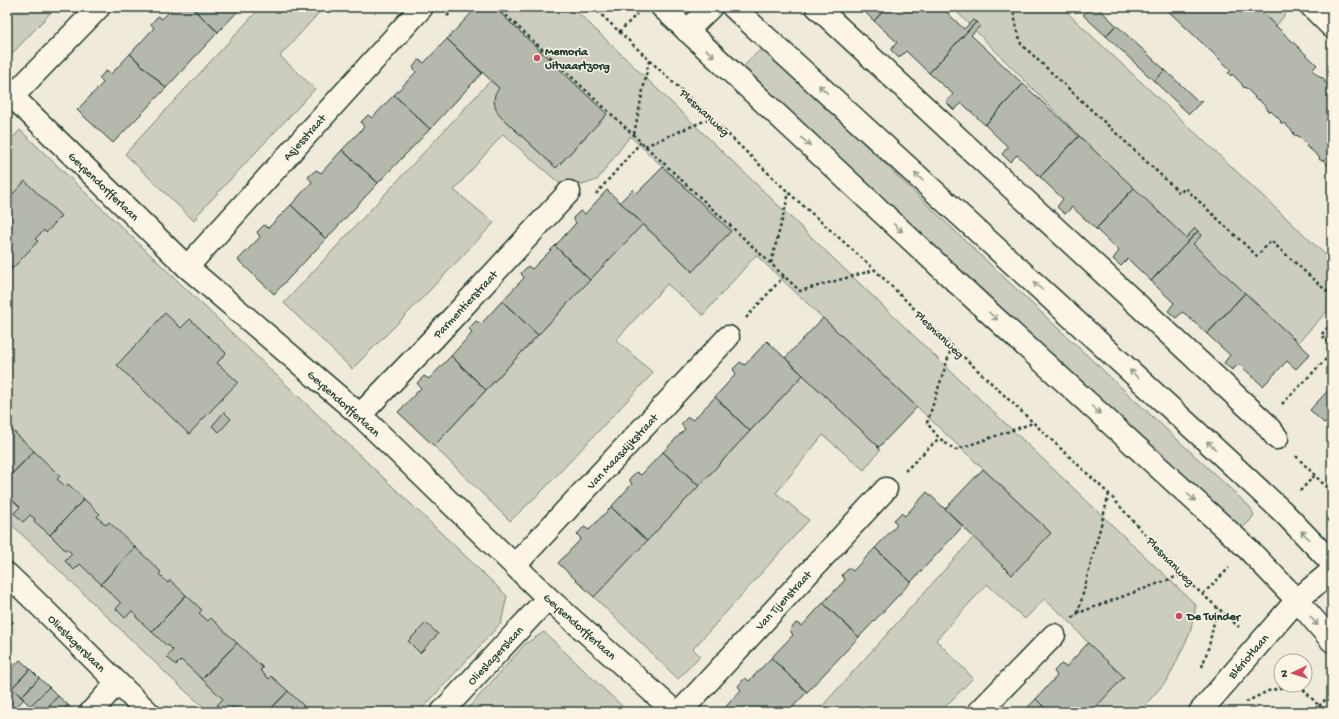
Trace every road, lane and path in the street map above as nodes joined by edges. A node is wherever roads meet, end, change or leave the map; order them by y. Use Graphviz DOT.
graph roads {
  1 [pos="99,7"];
  2 [pos="422,7"];
  3 [pos="497,7"];
  4 [pos="593,7"];
  5 [pos="662,7"];
  6 [pos="711,7"];
  7 [pos="733,7"];
  8 [pos="817,7"];
  9 [pos="1012,7"];
  10 [pos="1312,7"];
  11 [pos="639,12"];
  12 [pos="1332,27"];
  13 [pos="687,31"];
  14 [pos="619,32"];
  15 [pos="649,61"];
  16 [pos="10,99"];
  17 [pos="712,118"];
  18 [pos="634,135"];
  19 [pos="641,142"];
  20 [pos="645,146"];
  21 [pos="569,192"];
  22 [pos="789,193"];
  23 [pos="771,264"];
  24 [pos="187,267"];
  25 [pos="875,270"];
  26 [pos="784,276"];
  27 [pos="1332,296"];
  28 [pos="1332,323"];
  29 [pos="728,337"];
  30 [pos="1332,345"];
  31 [pos="952,346"];
  32 [pos="1332,353"];
  33 [pos="360,415"];
  34 [pos="1033,423"];
  35 [pos="1270,430"];
  36 [pos="939,438"];
  37 [pos="1332,488"];
  38 [pos="886,489"];
  39 [pos="1328,490"];
  40 [pos="1332,493"];
  41 [pos="1109,494"];
  42 [pos="1332,563"];
  43 [pos="515,565"];
  44 [pos="1332,571"];
  45 [pos="7,574"];
  46 [pos="1181,575"];
  47 [pos="548,598"];
  48 [pos="1297,600"];
  49 [pos="1217,608"];
  50 [pos="1078,613"];
  51 [pos="1054,635"];
  52 [pos="1332,641"];
  53 [pos="1258,645"];
  54 [pos="1201,668"];
  55 [pos="118,683"];
  56 [pos="1273,690"];
  57 [pos="1307,693"];
  58 [pos="1332,693"];
  59 [pos="1245,702"];
  60 [pos="1319,706"];
  61 [pos="91,712"];
  62 [pos="148,712"];
  63 [pos="442,712"];
  64 [pos="675,712"];
  65 [pos="680,712"];
  66 [pos="979,712"];
  67 [pos="1200,712"];
  68 [pos="1325,712"];
  1 -- 16 [label="street"];
  2 -- 24 [label="street, Asjesstraat"];
  3 -- 18 [label="path"];
  4 -- 14 [label="path, Plesmanweg"];
  5 -- 13 [label="street"];
  6 -- 13 [label="street"];
  42 -- 7 [label="street, one-way"];
  8 -- 35 [label="street"];
  9 -- 27 [label="path"];
  10 -- 12 [label="street"];
  11 -- 14 [label="path"];
  13 -- 48 [label="street, one-way"];
  14 -- 15 [label="path, Plesmanweg"];
  15 -- 17 [label="path, Plesmanweg"];
  15 -- 18 [label="path"];
  16 -- 24 [label="street, Geysendorfferlaan"];
  17 -- 20 [label="path"];
  17 -- 22 [label="path, Plesmanweg"];
  18 -- 19 [label="path"];
  19 -- 20 [label="path"];
  19 -- 21 [label="path"];
  20 -- 23 [label="path"];
  21 -- 33 [label="street, Parmentierstraat"];
  22 -- 23 [label="path"];
  22 -- 25 [label="path, Plesmanweg"];
  23 -- 26 [label="path"];
  24 -- 33 [label="street, Geysendorfferlaan"];
  25 -- 26 [label="path"];
  25 -- 31 [label="path, Plesmanweg"];
  26 -- 29 [label="path"];
  28 -- 30 [label="path"];
  29 -- 43 [label="street, Van Maasdijkstraat"];
  31 -- 34 [label="path, Plesmanweg"];
  31 -- 36 [label="path"];
  32 -- 35 [label="path"];
  33 -- 43 [label="street, Geysendorfferlaan"];
  34 -- 36 [label="path"];
  34 -- 41 [label="path, Plesmanweg"];
  35 -- 39 [label="path"];
  36 -- 38 [label="path"];
  37 -- 39 [label="path"];
  38 -- 65 [label="street, Van Tijenstraat"];
  39 -- 40 [label="path"];
  41 -- 46 [label="path, Plesmanweg"];
  41 -- 50 [label="path"];
  43 -- 47 [label="street, Geysendorfferlaan"];
  44 -- 48 [label="street, Blériotlaan"];
  45 -- 55 [label="street, Olieslagerslaan"];
  46 -- 49 [label="path, Plesmanweg"];
  46 -- 50 [label="path"];
  47 -- 63 [label="street, Olieslagerslaan"];
  47 -- 64 [label="street, Geysendorfferlaan"];
  48 -- 52 [label="street, one-way"];
  48 -- 53 [label="street, Blériotlaan"];
  49 -- 53 [label="path, Plesmanweg"];
  49 -- 54 [label="path"];
  50 -- 51 [label="path"];
  51 -- 66 [label="street"];
  53 -- 67 [label="street, Blériotlaan"];
  55 -- 61 [label="street"];
  55 -- 62 [label="street, Olieslagerslaan"];
  56 -- 59 [label="path"];
  57 -- 60 [label="path"];
  58 -- 60 [label="path"];
  60 -- 68 [label="path"];
}
